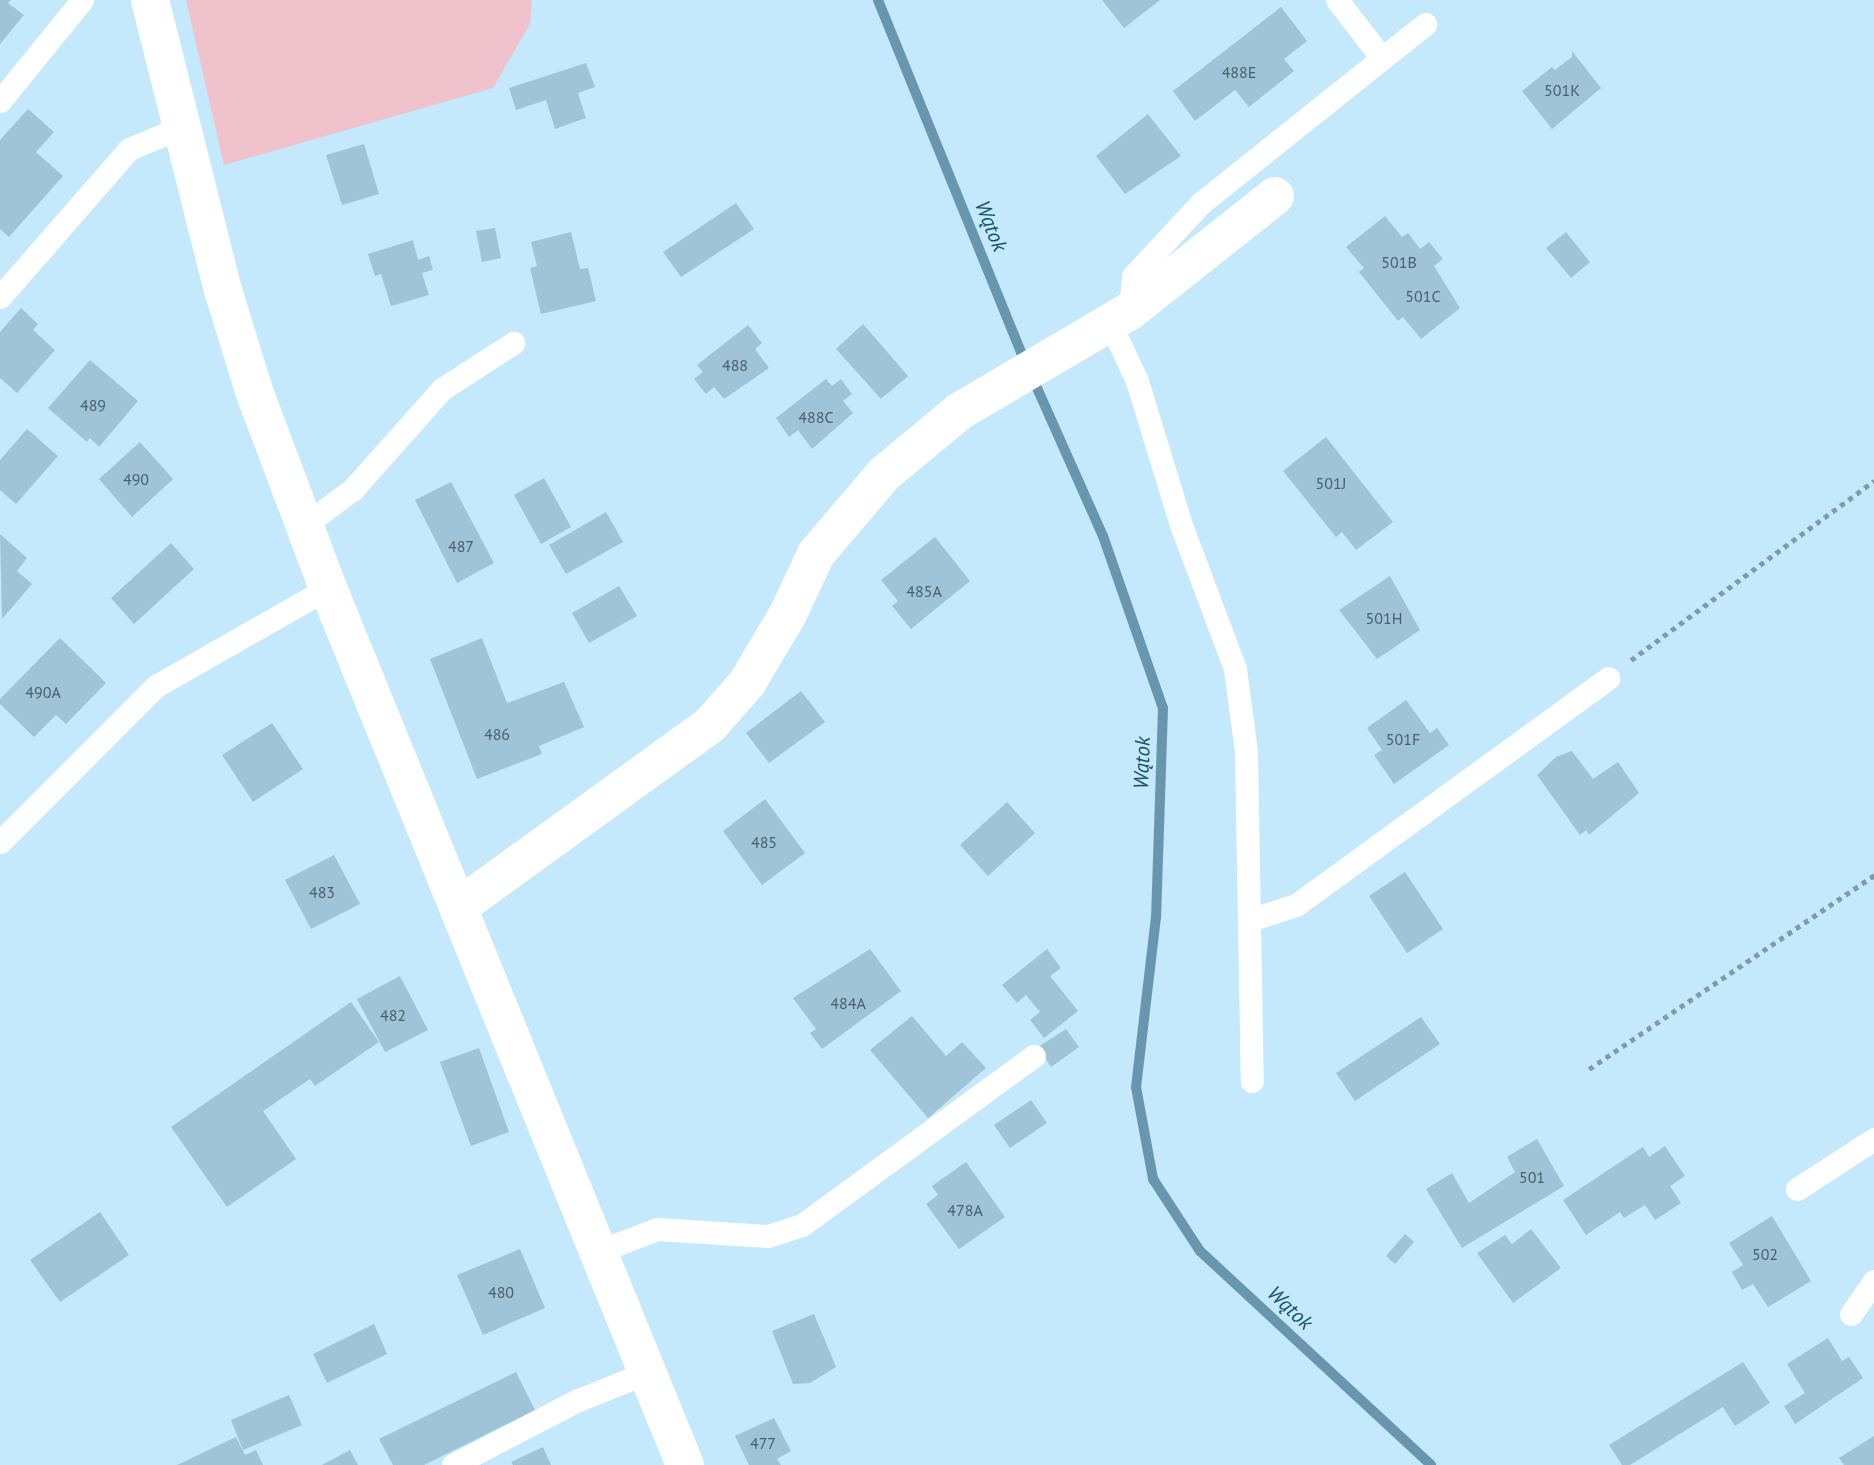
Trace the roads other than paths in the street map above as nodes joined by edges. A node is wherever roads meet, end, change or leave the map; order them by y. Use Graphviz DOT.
graph roads {
  1 [pos="82,0"];
  2 [pos="150,0"];
  3 [pos="1337,0"];
  4 [pos="1425,24"];
  5 [pos="1381,57"];
  6 [pos="0,101"];
  7 [pos="182,127"];
  8 [pos="1275,196"];
  9 [pos="0,297"];
  10 [pos="1120,317"];
  11 [pos="513,343"];
  12 [pos="306,524"];
  13 [pos="328,588"];
  14 [pos="1608,678"];
  15 [pos="0,842"];
  16 [pos="460,906"];
  17 [pos="1250,920"];
  18 [pos="1034,1056"];
  19 [pos="1252,1081"];
  20 [pos="1874,1139"];
  21 [pos="1797,1189"];
  22 [pos="600,1251"];
  23 [pos="1874,1281"];
  24 [pos="1851,1314"];
  25 [pos="648,1372"];
  26 [pos="453,1465"];
  27 [pos="685,1465"];
  1 -- 6 [label="lane"];
  2 -- 7 [label="street"];
  3 -- 5 [label="lane"];
  4 -- 5 [label="lane"];
  5 -- 10 [label="lane"];
  7 -- 9 [label="lane"];
  7 -- 12 [label="street"];
  8 -- 10 [label="street"];
  10 -- 16 [label="street"];
  10 -- 17 [label="lane"];
  11 -- 12 [label="lane"];
  12 -- 13 [label="street"];
  13 -- 15 [label="lane"];
  13 -- 16 [label="street"];
  14 -- 17 [label="lane"];
  16 -- 22 [label="street"];
  17 -- 19 [label="lane"];
  18 -- 22 [label="lane"];
  20 -- 21 [label="lane"];
  22 -- 25 [label="street"];
  23 -- 24 [label="lane"];
  25 -- 26 [label="lane"];
  25 -- 27 [label="street"];
}
